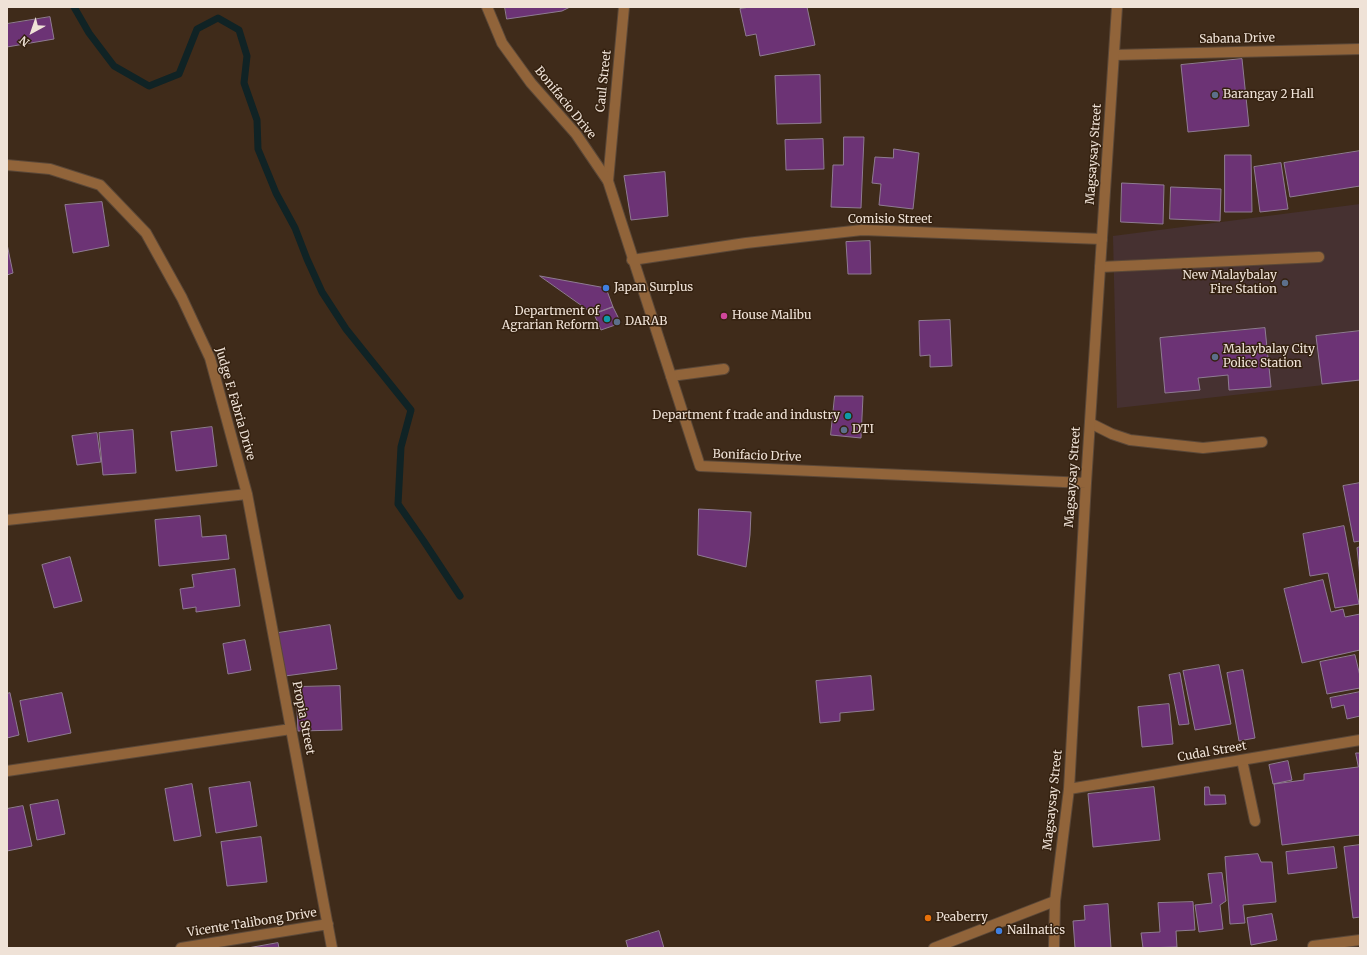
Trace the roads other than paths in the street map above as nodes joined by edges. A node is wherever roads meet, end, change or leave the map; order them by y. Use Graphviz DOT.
graph roads {
  1 [pos="487,7"];
  2 [pos="624,7"];
  3 [pos="1117,7"];
  4 [pos="1360,49"];
  5 [pos="1114,55"];
  6 [pos="7,165"];
  7 [pos="608,181"];
  8 [pos="1102,239"];
  9 [pos="1319,257"];
  10 [pos="632,260"];
  11 [pos="1100,267"];
  12 [pos="724,369"];
  13 [pos="671,376"];
  14 [pos="1090,423"];
  15 [pos="1262,442"];
  16 [pos="1086,483"];
  17 [pos="248,494"];
  18 [pos="7,520"];
  19 [pos="291,729"];
  20 [pos="1360,740"];
  21 [pos="1242,760"];
  22 [pos="7,771"];
  23 [pos="1069,790"];
  24 [pos="1255,821"];
  25 [pos="1055,901"];
  26 [pos="328,924"];
  27 [pos="1360,940"];
  28 [pos="1313,946"];
  29 [pos="181,948"];
  30 [pos="332,948"];
  31 [pos="934,948"];
  32 [pos="1054,948"];
  1 -- 7 [label="street, Bonifacio Drive"];
  2 -- 7 [label="street, Caul Street"];
  3 -- 5 [label="street, Magsaysay Street"];
  4 -- 5 [label="street, Sabana Drive"];
  5 -- 8 [label="street, Magsaysay Street"];
  6 -- 17 [label="street, Judge F. Fabria Drive"];
  7 -- 10 [label="street, Bonifacio Drive"];
  8 -- 10 [label="street, Comisio Street"];
  8 -- 11 [label="street, Magsaysay Street"];
  9 -- 11 [label="street"];
  10 -- 13 [label="street, Bonifacio Drive"];
  11 -- 14 [label="street, Magsaysay Street"];
  12 -- 13 [label="street"];
  13 -- 16 [label="street, Bonifacio Drive"];
  14 -- 15 [label="street"];
  14 -- 16 [label="street, Magsaysay Street"];
  16 -- 23 [label="street, Magsaysay Street"];
  17 -- 18 [label="street"];
  17 -- 19 [label="street, Propia Street"];
  19 -- 22 [label="street"];
  19 -- 26 [label="street, Propia Street"];
  20 -- 21 [label="street, Cudal Street"];
  21 -- 23 [label="street, Cudal Street"];
  21 -- 24 [label="street"];
  23 -- 25 [label="street, Magsaysay Street"];
  25 -- 31 [label="street"];
  25 -- 32 [label="street, Magsaysay Street"];
  26 -- 29 [label="street, Vicente Talibong Drive"];
  26 -- 30 [label="street, Propia Street"];
  27 -- 28 [label="street"];
}
